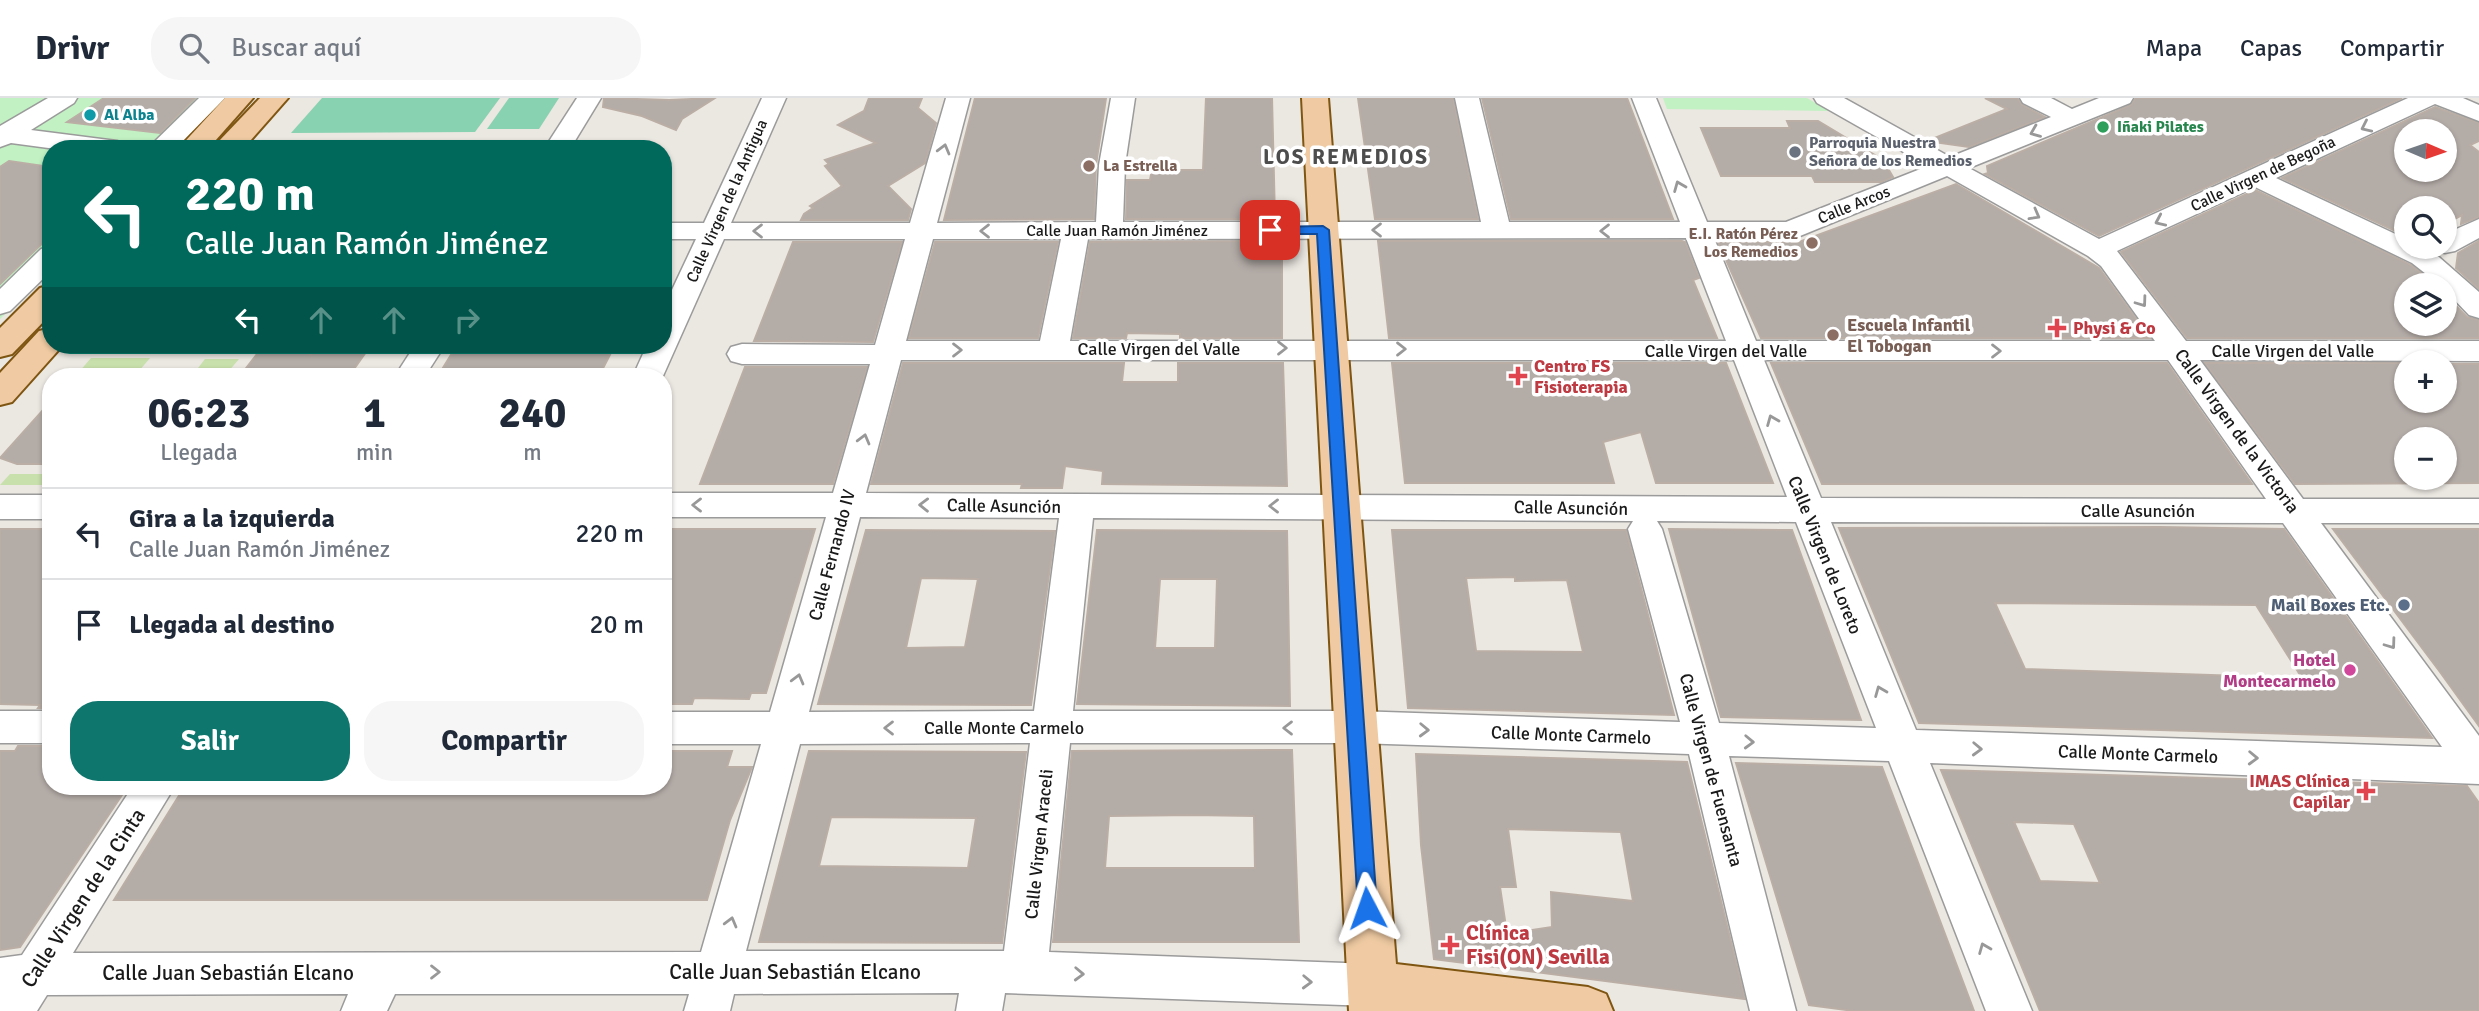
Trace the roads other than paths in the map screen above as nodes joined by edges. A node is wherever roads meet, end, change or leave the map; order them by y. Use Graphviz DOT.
graph roads {
  1 [pos="65,98"];
  2 [pos="213,98"];
  3 [pos="240,98"];
  4 [pos="275,98"];
  5 [pos="589,98"];
  6 [pos="774,98"];
  7 [pos="958,98"];
  8 [pos="1123,98"];
  9 [pos="1315,98"];
  10 [pos="1466,98"];
  11 [pos="1644,98"];
  12 [pos="1826,98"];
  13 [pos="2032,98"];
  14 [pos="2121,98"];
  15 [pos="2428,98"];
  16 [pos="2442,98"];
  17 [pos="2479,114"];
  18 [pos="2071,118"];
  19 [pos="2,136"];
  20 [pos="169,140"];
  21 [pos="200,140"];
  22 [pos="235,140"];
  23 [pos="563,140"];
  24 [pos="42,141"];
  25 [pos="1948,167"];
  26 [pos="2256,178"];
  27 [pos="2479,227"];
  28 [pos="1323,230"];
  29 [pos="672,231"];
  30 [pos="714,231"];
  31 [pos="921,231"];
  32 [pos="1076,231"];
  33 [pos="1109,231"];
  34 [pos="1497,231"];
  35 [pos="1698,231"];
  36 [pos="2394,233"];
  37 [pos="2457,239"];
  38 [pos="2098,250"];
  39 [pos="2441,259"];
  40 [pos="42,264"];
  41 [pos="42,304"];
  42 [pos="0,305"];
  43 [pos="2479,309"];
  44 [pos="672,324"];
  45 [pos="0,347"];
  46 [pos="42,348"];
  47 [pos="1332,348"];
  48 [pos="1054,349"];
  49 [pos="2178,350"];
  50 [pos="1744,351"];
  51 [pos="2479,351"];
  52 [pos="888,352"];
  53 [pos="743,354"];
  54 [pos="0,394"];
  55 [pos="672,505"];
  56 [pos="846,505"];
  57 [pos="1342,506"];
  58 [pos="0,507"];
  59 [pos="42,507"];
  60 [pos="1077,507"];
  61 [pos="1809,511"];
  62 [pos="2295,511"];
  63 [pos="2479,511"];
  64 [pos="1645,529"];
  65 [pos="0,727"];
  66 [pos="42,727"];
  67 [pos="1356,727"];
  68 [pos="672,728"];
  69 [pos="785,729"];
  70 [pos="1052,729"];
  71 [pos="1705,740"];
  72 [pos="1902,747"];
  73 [pos="2479,765"];
  74 [pos="148,795"];
  75 [pos="17,977"];
  76 [pos="996,985"];
  77 [pos="712,991"];
  78 [pos="373,992"];
  79 [pos="1373,998"];
  80 [pos="10,1011"];
  81 [pos="1588,1011"];
  82 [pos="1773,1011"];
  83 [pos="2009,1011"];
  1 -- 19 [label="street"];
  2 -- 20 [label="street"];
  3 -- 21 [label="main road"];
  4 -- 22 [label="main road"];
  5 -- 23 [label="street"];
  6 -- 30 [label="street, Calle Virgen de la Antigua"];
  31 -- 7 [label="street, Calle Fernando IV, one-way"];
  8 -- 33 [label="street"];
  9 -- 28 [label="main road"];
  10 -- 34 [label="street"];
  35 -- 11 [label="street, Calle Virgen de Loreto, one-way"];
  12 -- 25 [label="street, Calle Virgen de la Victoria"];
  13 -- 18 [label="street"];
  14 -- 18 [label="street, Calle Arcos"];
  15 -- 26 [label="street, Calle Virgen de Begoña, one-way"];
  16 -- 17 [label="street"];
  18 -- 25 [label="street, Calle Arcos, one-way"];
  19 -- 24 [label="street"];
  25 -- 35 [label="street, Calle Arcos"];
  25 -- 38 [label="street, Calle Virgen de la Victoria, one-way"];
  26 -- 36 [label="street"];
  26 -- 38 [label="street, Calle Virgen de Begoña, one-way"];
  27 -- 37 [label="street"];
  28 -- 33 [label="street, Calle Juan Ramón Jiménez"];
  34 -- 28 [label="street, Calle Juan Ramón Jiménez, one-way"];
  28 -- 47 [label="main road"];
  29 -- 30 [label="street, Calle Juan Ramón Jiménez"];
  31 -- 30 [label="street, Calle Juan Ramón Jiménez, one-way"];
  30 -- 44 [label="street, Calle Virgen de la Antigua"];
  32 -- 31 [label="street, Calle Juan Ramón Jiménez, one-way"];
  31 -- 52 [label="street, Calle Fernando IV"];
  32 -- 33 [label="street, Calle Juan Ramón Jiménez"];
  32 -- 48 [label="street"];
  35 -- 34 [label="street, Calle Juan Ramón Jiménez, one-way"];
  35 -- 50 [label="street, Calle Virgen de Loreto"];
  38 -- 49 [label="street, Calle Virgen de la Victoria, one-way"];
  39 -- 43 [label="street"];
  40 -- 42 [label="street"];
  41 -- 45 [label="main road"];
  46 -- 54 [label="main road"];
  48 -- 47 [label="street, Calle Virgen del Valle, one-way"];
  47 -- 50 [label="street, Calle Virgen del Valle, one-way"];
  47 -- 57 [label="main road"];
  52 -- 48 [label="street, Calle Virgen del Valle, one-way"];
  50 -- 49 [label="street, Calle Virgen del Valle, one-way"];
  49 -- 51 [label="street, Calle Virgen del Valle"];
  49 -- 62 [label="street, Calle Virgen de la Victoria"];
  61 -- 50 [label="street, Calle Virgen de Loreto, one-way"];
  52 -- 53 [label="street, Calle Virgen del Valle"];
  56 -- 52 [label="street, Calle Fernando IV, one-way"];
  56 -- 55 [label="street, Calle Asunción, one-way"];
  60 -- 56 [label="street, Calle Asunción, one-way"];
  69 -- 56 [label="street, Calle Fernando IV, one-way"];
  57 -- 60 [label="street, Calle Asunción, one-way"];
  57 -- 61 [label="street, Calle Asunción"];
  57 -- 67 [label="main road"];
  58 -- 59 [label="street"];
  60 -- 70 [label="street, Calle Virgen Araceli"];
  61 -- 62 [label="street, Calle Asunción"];
  72 -- 61 [label="street, Calle Virgen de Loreto, one-way"];
  62 -- 63 [label="street, Calle Asunción"];
  62 -- 73 [label="street, Calle Virgen de la Victoria, one-way"];
  64 -- 71 [label="street, Calle Virgen de Fuensanta"];
  65 -- 66 [label="street"];
  67 -- 70 [label="street, Calle Monte Carmelo, one-way"];
  67 -- 71 [label="street, Calle Monte Carmelo, one-way"];
  67 -- 79 [label="main road"];
  68 -- 69 [label="street, Calle Monte Carmelo"];
  70 -- 69 [label="street, Calle Monte Carmelo, one-way"];
  77 -- 69 [label="street, Calle Fernando IV, one-way"];
  70 -- 76 [label="street, Calle Virgen Araceli"];
  71 -- 72 [label="street, Calle Monte Carmelo, one-way"];
  71 -- 82 [label="street, Calle Virgen de Fuensanta"];
  72 -- 73 [label="street, Calle Monte Carmelo, one-way"];
  83 -- 72 [label="street, Calle Virgen de Loreto, one-way"];
  74 -- 75 [label="street, Calle Virgen de la Cinta"];
  75 -- 78 [label="street, Calle Juan Sebastián Elcano"];
  75 -- 80 [label="street, Calle Virgen de la Cinta"];
  76 -- 77 [label="street, Calle Juan Sebastián Elcano"];
  76 -- 79 [label="street, Calle Juan Sebastián Elcano, one-way"];
  78 -- 77 [label="street, Calle Juan Sebastián Elcano, one-way"];
  79 -- 81 [label="main road, Calle Juan Sebastián Elcano"];
}
